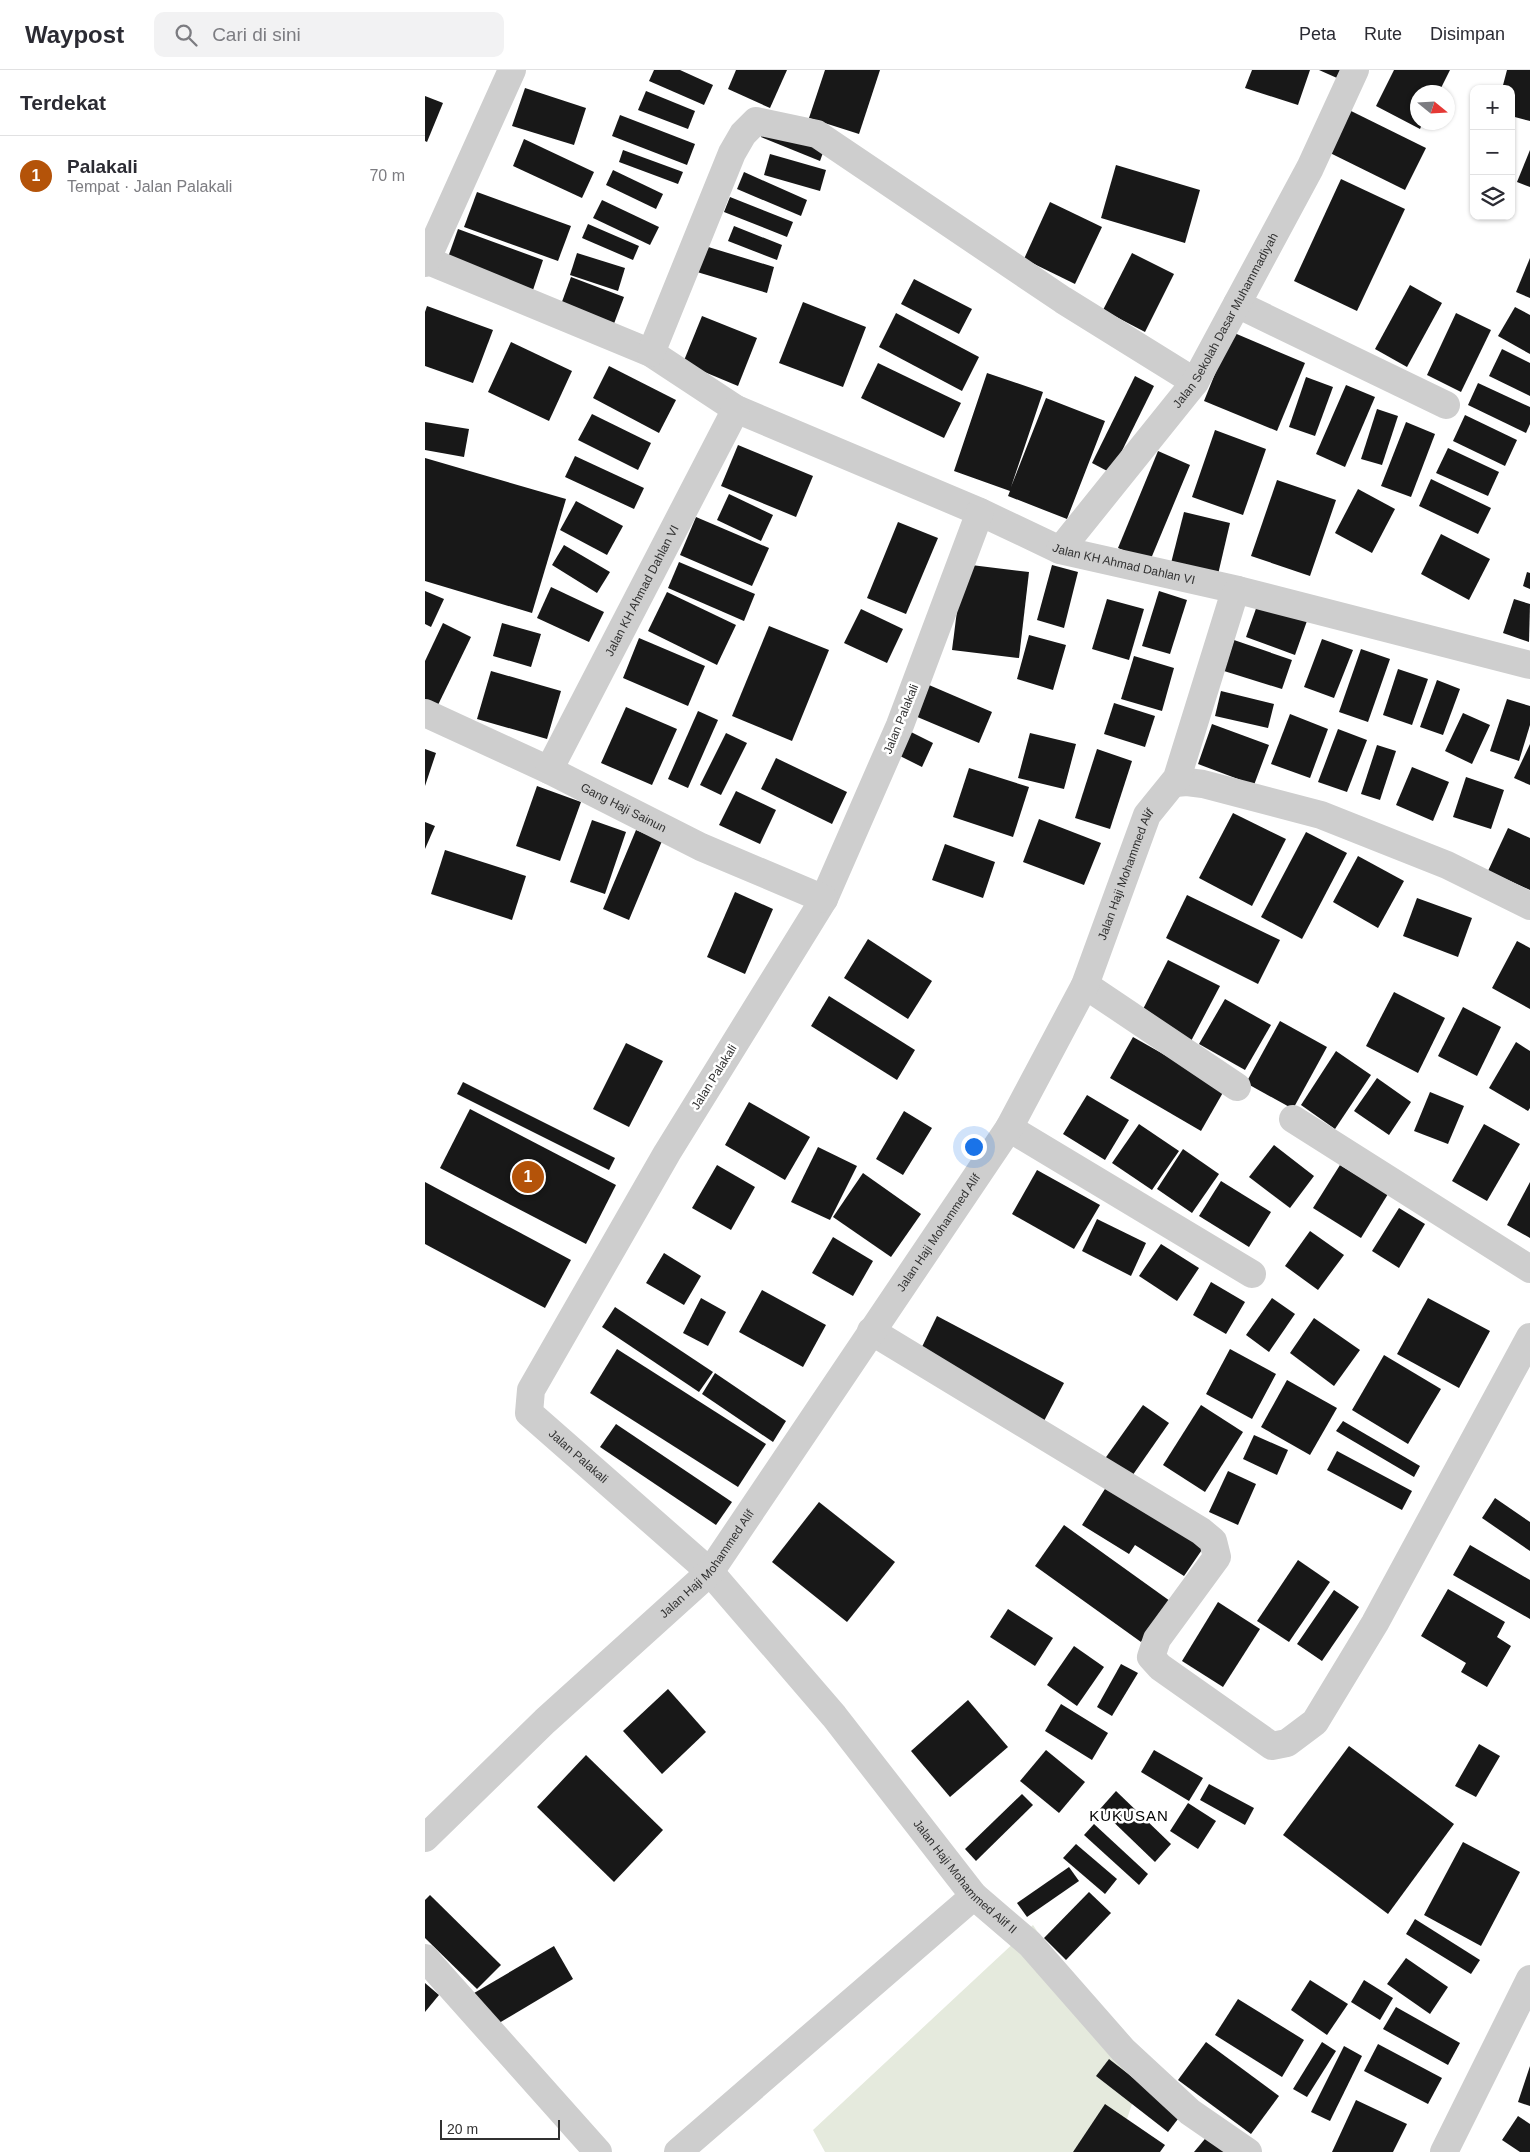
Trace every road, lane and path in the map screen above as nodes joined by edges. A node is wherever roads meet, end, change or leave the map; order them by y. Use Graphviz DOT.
graph roads {
  1 [pos="1355,70"];
  2 [pos="506,72"];
  3 [pos="426,261"];
  4 [pos="1237,304"];
  5 [pos="651,353"];
  6 [pos="1195,382"];
  7 [pos="1445,405"];
  8 [pos="736,409"];
  9 [pos="980,512"];
  10 [pos="1060,550"];
  11 [pos="1238,590"];
  12 [pos="1530,665"];
  13 [pos="425,713"];
  14 [pos="549,770"];
  15 [pos="1175,783"];
  16 [pos="824,898"];
  17 [pos="1530,906"];
  18 [pos="1085,985"];
  19 [pos="1237,1087"];
  20 [pos="1293,1119"];
  21 [pos="1009,1128"];
  22 [pos="1530,1269"];
  23 [pos="1252,1274"];
  24 [pos="871,1331"];
  25 [pos="1530,1337"];
  26 [pos="710,1572"];
  27 [pos="425,1838"];
  28 [pos="974,1896"];
  29 [pos="425,1958"];
  30 [pos="1530,1979"];
  31 [pos="598,2152"];
  32 [pos="678,2152"];
  33 [pos="1248,2152"];
  34 [pos="1444,2152"];
  1 -- 4 [label="street, Jalan Sekolah Dasar Muhammadiyah"];
  2 -- 3 [label="street"];
  3 -- 5 [label="street, Jalan KH Ahmad Dahlan VI"];
  4 -- 6 [label="street, Jalan Sekolah Dasar Muhammadiyah"];
  4 -- 7 [label="street"];
  5 -- 6 [label="street"];
  5 -- 8 [label="street, Jalan KH Ahmad Dahlan VI"];
  6 -- 10 [label="street, Jalan Sekolah Dasar Muhammadiyah"];
  8 -- 9 [label="street, Jalan KH Ahmad Dahlan VI"];
  8 -- 14 [label="street, Jalan KH Ahmad Dahlan VI"];
  9 -- 10 [label="street, Jalan KH Ahmad Dahlan VI"];
  9 -- 16 [label="street, Jalan Palakali"];
  10 -- 11 [label="street, Jalan KH Ahmad Dahlan VI"];
  11 -- 12 [label="street, Jalan KH Ahmad Dahlan VI"];
  11 -- 15 [label="street"];
  13 -- 14 [label="street, Gang Haji Sainun"];
  14 -- 16 [label="street, Gang Haji Sainun"];
  15 -- 17 [label="street"];
  15 -- 18 [label="street, Jalan Haji Mohammed Alif"];
  16 -- 26 [label="street, Jalan Palakali"];
  18 -- 19 [label="street"];
  18 -- 21 [label="street, Jalan Haji Mohammed Alif"];
  20 -- 22 [label="street"];
  21 -- 23 [label="street"];
  21 -- 24 [label="street, Jalan Haji Mohammed Alif"];
  24 -- 25 [label="street"];
  24 -- 26 [label="street, Jalan Haji Mohammed Alif"];
  26 -- 27 [label="street, Jalan Haji Mohammed Alif"];
  26 -- 28 [label="street, Jalan Haji Mohammed Alif II"];
  28 -- 32 [label="street"];
  28 -- 33 [label="street, Jalan Haji Mohammed Alif II"];
  29 -- 31 [label="street"];
  30 -- 34 [label="street"];
}
